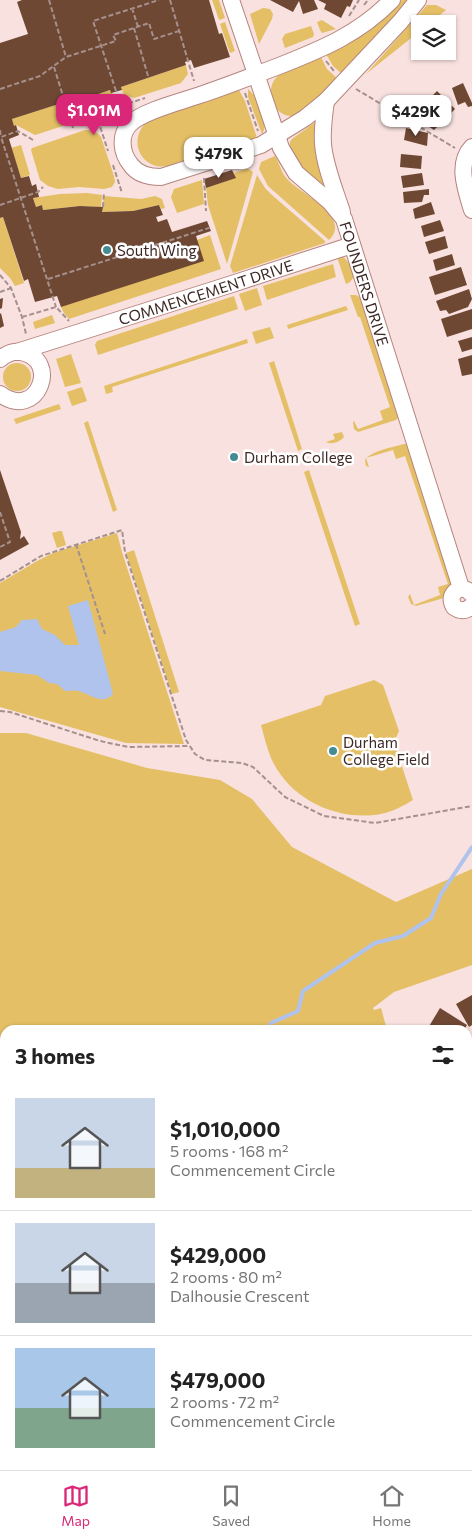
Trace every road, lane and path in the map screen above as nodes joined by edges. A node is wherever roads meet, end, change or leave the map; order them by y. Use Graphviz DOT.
graph roads {
  1 [pos="49,0"];
  2 [pos="159,0"];
  3 [pos="170,0"];
  4 [pos="231,0"];
  5 [pos="392,0"];
  6 [pos="418,0"];
  7 [pos="132,8"];
  8 [pos="138,27"];
  9 [pos="134,28"];
  10 [pos="179,31"];
  11 [pos="101,46"];
  12 [pos="66,57"];
  13 [pos="324,57"];
  14 [pos="54,67"];
  15 [pos="334,72"];
  16 [pos="257,75"];
  17 [pos="148,76"];
  18 [pos="194,81"];
  19 [pos="354,88"];
  20 [pos="0,90"];
  21 [pos="116,91"];
  22 [pos="244,91"];
  23 [pos="326,101"];
  24 [pos="73,128"];
  25 [pos="0,130"];
  26 [pos="260,136"];
  27 [pos="277,136"];
  28 [pos="1,137"];
  29 [pos="32,140"];
  30 [pos="469,151"];
  31 [pos="204,177"];
  32 [pos="44,188"];
  33 [pos="104,192"];
  34 [pos="21,198"];
  35 [pos="0,205"];
  36 [pos="102,207"];
  37 [pos="472,210"];
  38 [pos="206,211"];
  39 [pos="344,219"];
  40 [pos="212,227"];
  41 [pos="352,245"];
  42 [pos="48,263"];
  43 [pos="43,264"];
  44 [pos="0,275"];
  45 [pos="47,279"];
  46 [pos="11,288"];
  47 [pos="0,292"];
  48 [pos="56,307"];
  49 [pos="22,318"];
  50 [pos="79,333"];
  51 [pos="58,339"];
  52 [pos="23,350"];
  53 [pos="0,359"];
  54 [pos="42,370"];
  55 [pos="0,394"];
  56 [pos="0,512"];
  57 [pos="76,544"];
  58 [pos="0,547"];
  59 [pos="0,581"];
  60 [pos="466,591"];
  61 [pos="472,606"];
  62 [pos="105,634"];
  63 [pos="0,712"];
  64 [pos="188,746"];
  65 [pos="472,806"];
  1 -- 12 [label="path"];
  2 -- 7 [label="path"];
  3 -- 10 [label="path"];
  4 -- 16 [label="street, FOUNDERS DRIVE"];
  5 -- 16 [label="street"];
  6 -- 23 [label="street"];
  7 -- 8 [label="path"];
  7 -- 11 [label="path"];
  8 -- 9 [label="path"];
  8 -- 10 [label="path"];
  9 -- 11 [label="path"];
  9 -- 17 [label="path"];
  10 -- 18 [label="path"];
  11 -- 12 [label="path"];
  11 -- 21 [label="path"];
  12 -- 14 [label="path"];
  13 -- 15 [label="path"];
  14 -- 20 [label="path"];
  14 -- 24 [label="path"];
  16 -- 27 [label="street, FOUNDERS DRIVE"];
  16 -- 27 [label="street"];
  19 -- 30 [label="path"];
  22 -- 26 [label="path"];
  23 -- 27 [label="street"];
  23 -- 39 [label="street"];
  25 -- 28 [label="path"];
  27 -- 39 [label="street, FOUNDERS DRIVE"];
  28 -- 29 [label="path"];
  28 -- 34 [label="path"];
  30 -- 37 [label="street"];
  31 -- 38 [label="path"];
  32 -- 34 [label="path"];
  33 -- 36 [label="path"];
  34 -- 35 [label="path"];
  34 -- 43 [label="path"];
  39 -- 41 [label="street, FOUNDERS DRIVE"];
  40 -- 45 [label="path"];
  41 -- 50 [label="street, COMMENCEMENT DRIVE"];
  41 -- 60 [label="street, FOUNDERS DRIVE"];
  42 -- 43 [label="path"];
  43 -- 45 [label="path"];
  44 -- 46 [label="path"];
  45 -- 48 [label="path"];
  46 -- 47 [label="path"];
  46 -- 49 [label="path"];
  48 -- 49 [label="path"];
  48 -- 50 [label="path"];
  49 -- 52 [label="path"];
  50 -- 51 [label="street, COMMENCEMENT DRIVE"];
  51 -- 52 [label="street, COMMENCEMENT DRIVE"];
  51 -- 54 [label="street"];
  52 -- 53 [label="street, COMMENCEMENT DRIVE"];
  52 -- 54 [label="street"];
  54 -- 55 [label="street"];
  56 -- 58 [label="path"];
  57 -- 59 [label="path"];
  57 -- 62 [label="path"];
  57 -- 64 [label="path"];
  60 -- 61 [label="street, FOUNDERS DRIVE"];
  63 -- 64 [label="path"];
  64 -- 65 [label="path"];
}
